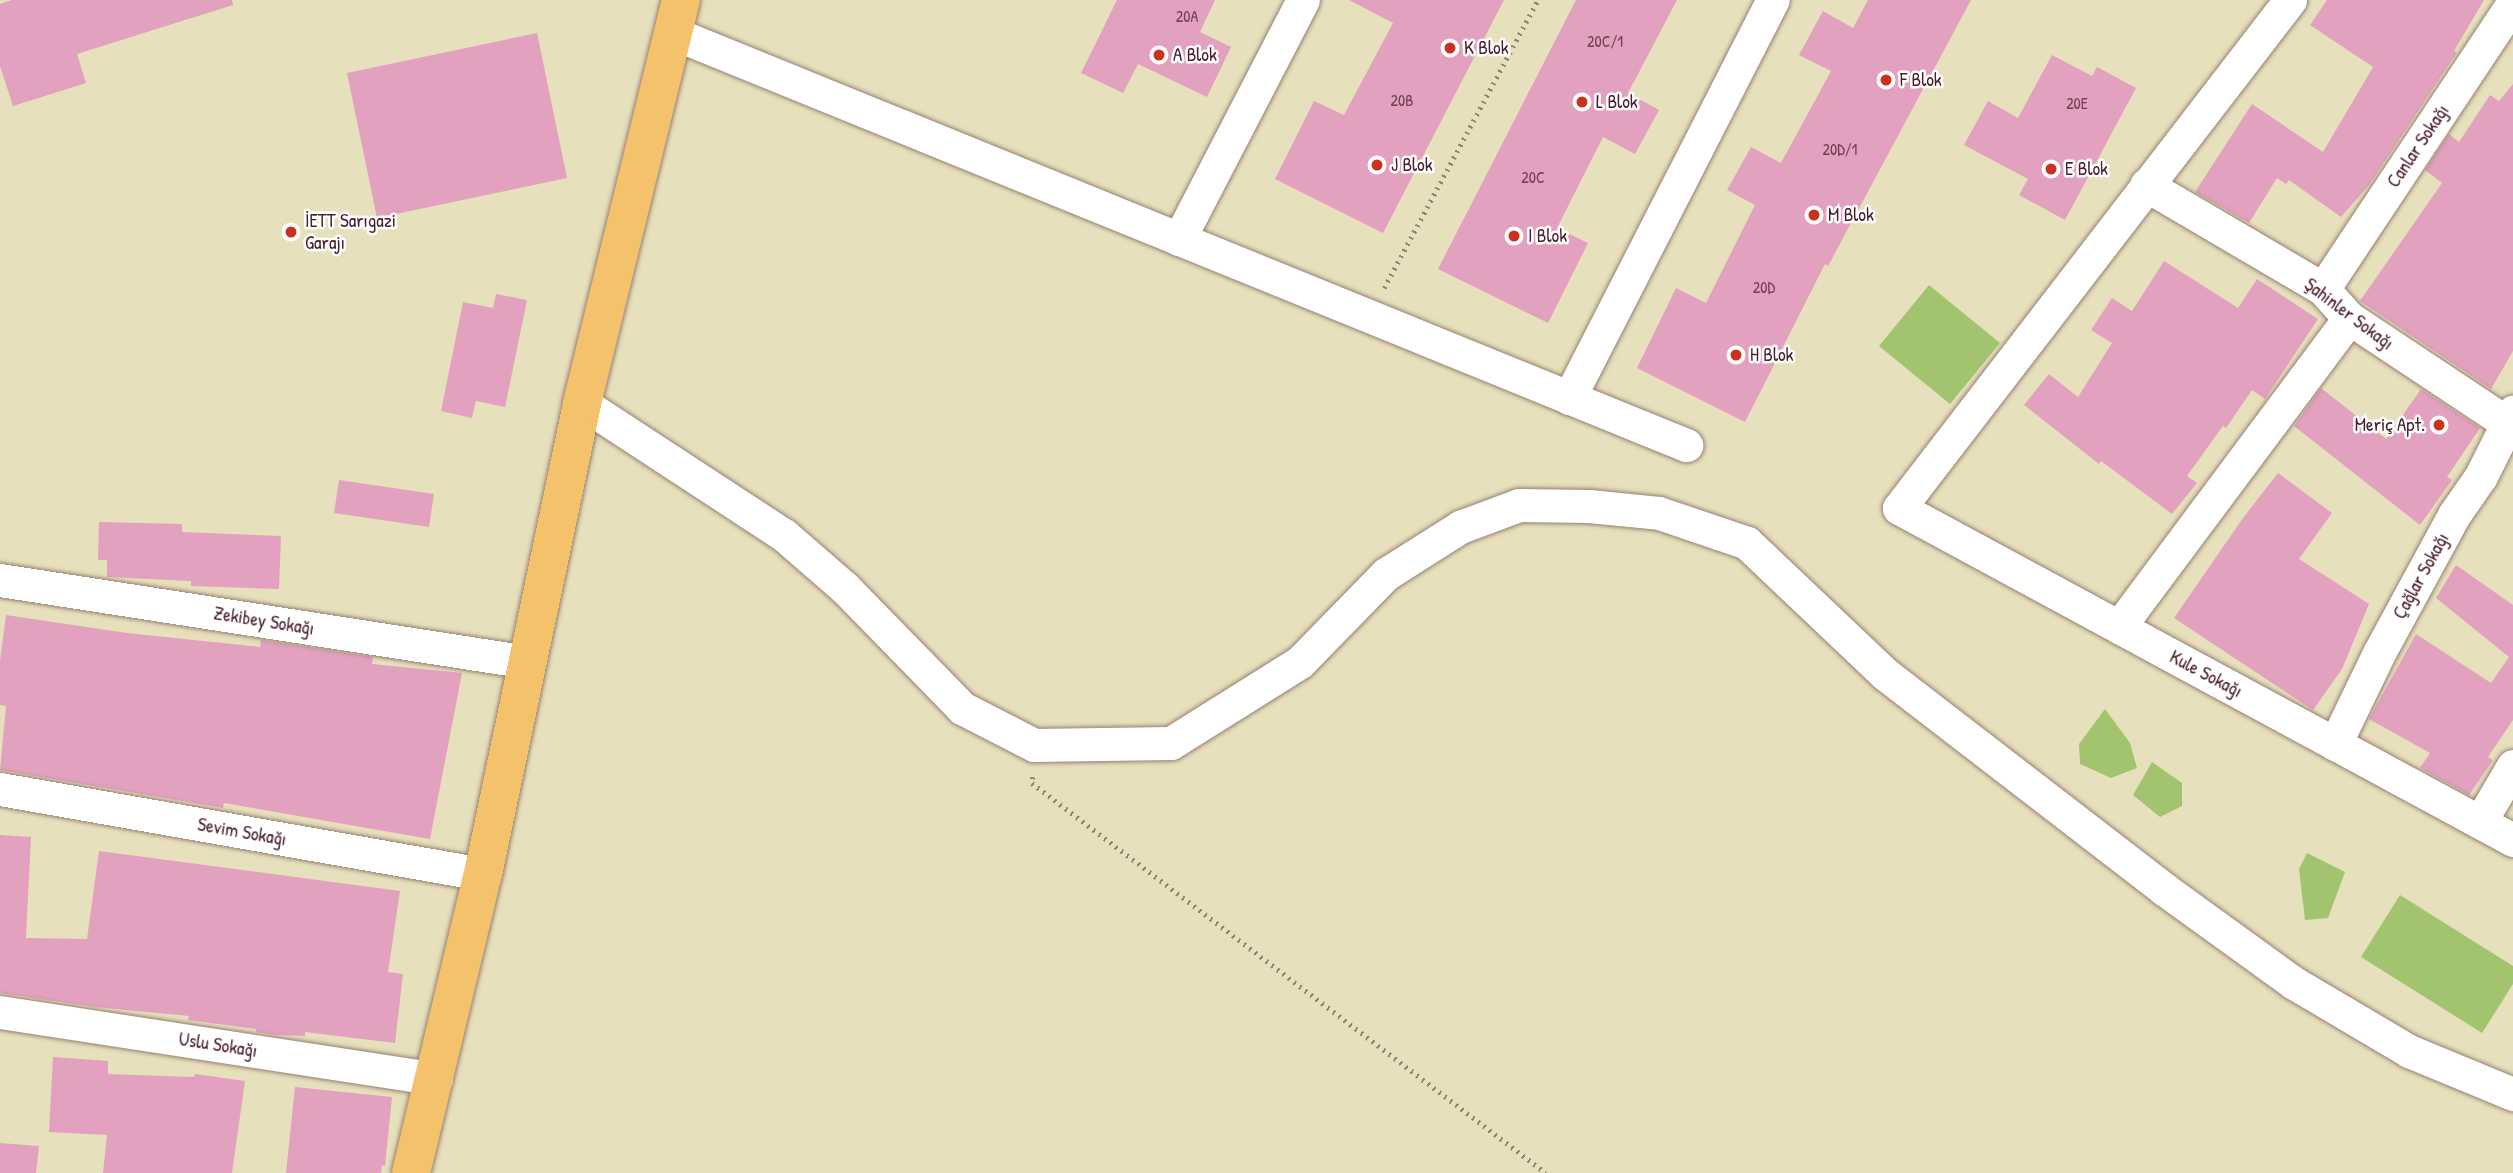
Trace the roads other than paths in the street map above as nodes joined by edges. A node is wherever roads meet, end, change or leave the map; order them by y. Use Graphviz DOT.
graph roads {
  1 [pos="1303,0"];
  2 [pos="1773,0"];
  3 [pos="2290,0"];
  4 [pos="2513,3"];
  5 [pos="677,16"];
  6 [pos="2146,185"];
  7 [pos="1180,239"];
  8 [pos="2323,289"];
  9 [pos="2349,318"];
  10 [pos="1569,398"];
  11 [pos="582,403"];
  12 [pos="2511,420"];
  13 [pos="1686,445"];
  14 [pos="0,580"];
  15 [pos="2119,627"];
  16 [pos="528,662"];
  17 [pos="2335,744"];
  18 [pos="2513,766"];
  19 [pos="0,789"];
  20 [pos="2480,822"];
  21 [pos="2513,840"];
  22 [pos="483,874"];
  23 [pos="0,1012"];
  24 [pos="436,1079"];
  25 [pos="2513,1094"];
  26 [pos="411,1173"];
  1 -- 7 [label="street"];
  2 -- 10 [label="street"];
  3 -- 6 [label="street"];
  4 -- 8 [label="street, Canlar Sokağı"];
  5 -- 7 [label="street"];
  5 -- 11 [label="main road"];
  6 -- 8 [label="street, Şahinler Sokağı"];
  6 -- 15 [label="street, Kule Sokağı"];
  7 -- 10 [label="street"];
  8 -- 9 [label="street, Şahinler Sokağı"];
  9 -- 12 [label="street, Şahinler Sokağı"];
  9 -- 15 [label="street"];
  10 -- 13 [label="street"];
  11 -- 16 [label="main road"];
  11 -- 25 [label="street"];
  12 -- 17 [label="street, Çağlar Sokağı"];
  14 -- 16 [label="street, Zekibey Sokağı"];
  15 -- 17 [label="street, Kule Sokağı"];
  16 -- 22 [label="main road"];
  17 -- 20 [label="street, Kule Sokağı"];
  18 -- 20 [label="street"];
  19 -- 22 [label="street, Sevim Sokağı"];
  20 -- 21 [label="street, Kule Sokağı"];
  22 -- 24 [label="main road"];
  23 -- 24 [label="street, Uslu Sokağı"];
  24 -- 26 [label="main road"];
}
